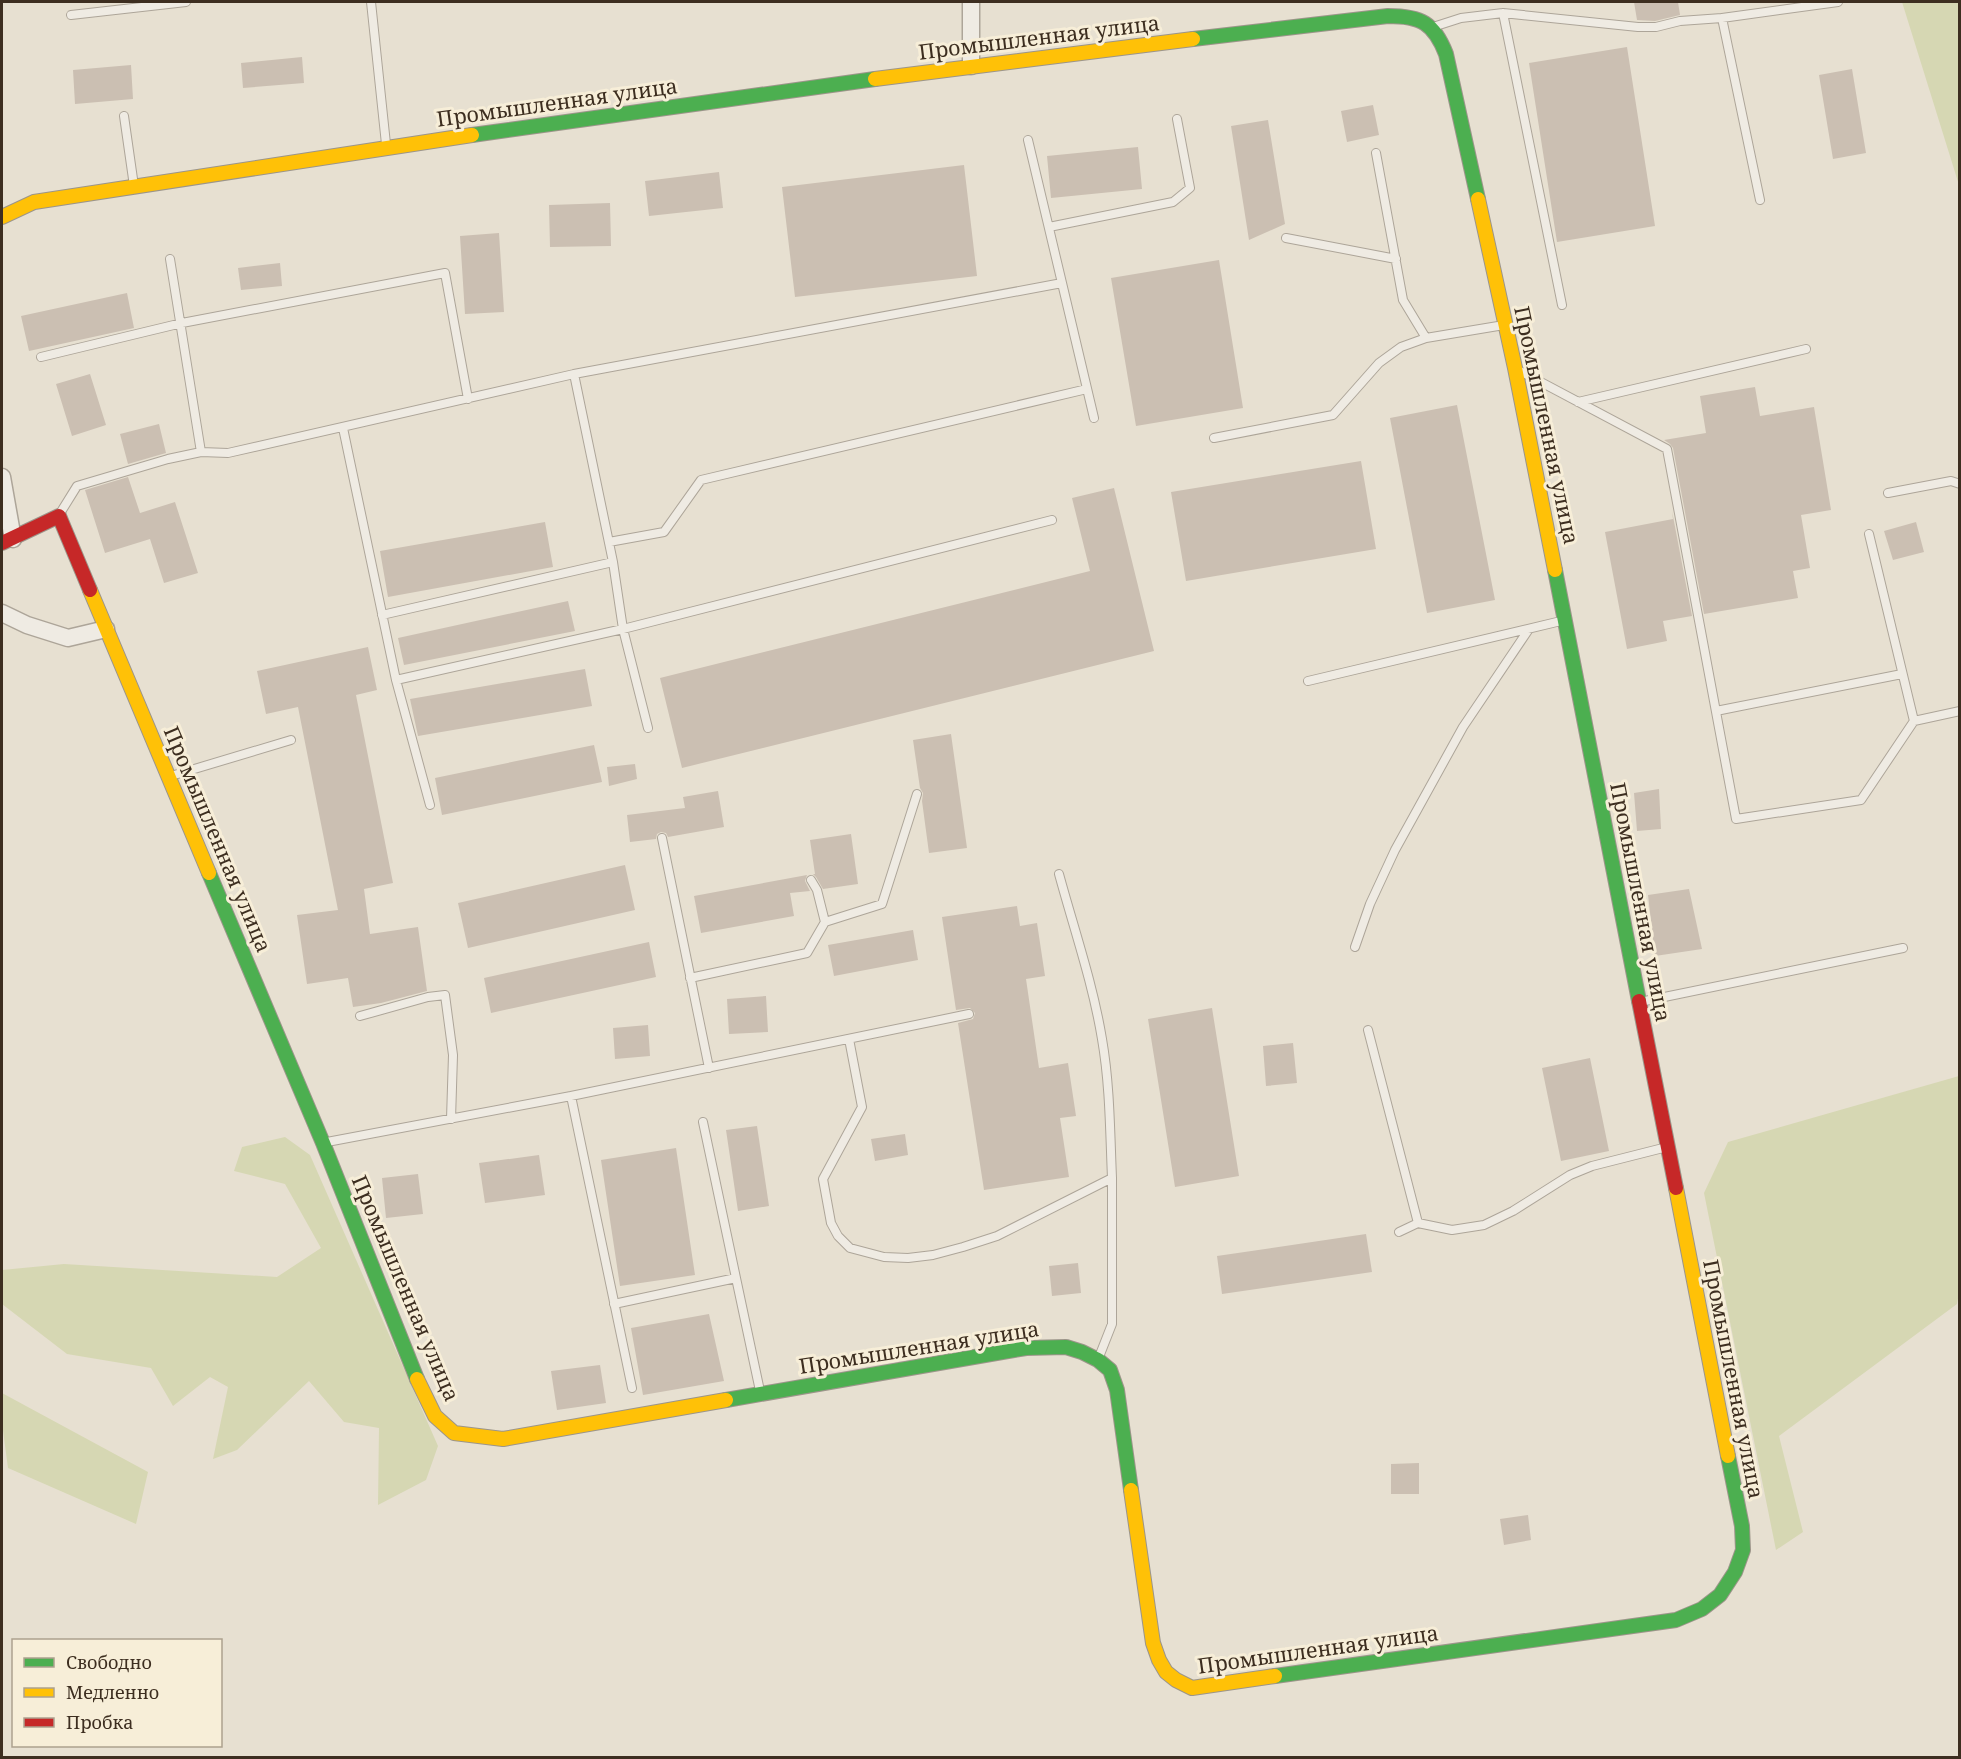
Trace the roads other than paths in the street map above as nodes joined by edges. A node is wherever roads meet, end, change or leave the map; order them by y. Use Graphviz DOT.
graph roads {
  1 [pos="186,2"];
  2 [pos="371,2"];
  3 [pos="971,2"];
  4 [pos="1838,2"];
  5 [pos="1503,13"];
  6 [pos="71,15"];
  7 [pos="1722,18"];
  8 [pos="1432,28"];
  9 [pos="971,66"];
  10 [pos="124,116"];
  11 [pos="1177,119"];
  12 [pos="1028,140"];
  13 [pos="387,148"];
  14 [pos="1376,153"];
  15 [pos="134,186"];
  16 [pos="1760,200"];
  17 [pos="2,216"];
  18 [pos="1049,227"];
  19 [pos="1286,238"];
  20 [pos="170,259"];
  21 [pos="1396,259"];
  22 [pos="1062,283"];
  23 [pos="1563,305"];
  24 [pos="182,323"];
  25 [pos="1506,325"];
  26 [pos="1426,338"];
  27 [pos="1806,349"];
  28 [pos="41,357"];
  29 [pos="1515,368"];
  30 [pos="574,374"];
  31 [pos="1087,389"];
  32 [pos="468,399"];
  33 [pos="1578,402"];
  34 [pos="1094,418"];
  35 [pos="344,428"];
  36 [pos="1214,438"];
  37 [pos="201,452"];
  38 [pos="2,477"];
  39 [pos="1959,484"];
  40 [pos="1888,493"];
  41 [pos="59,516"];
  42 [pos="1052,520"];
  43 [pos="1869,534"];
  44 [pos="7,541"];
  45 [pos="609,542"];
  46 [pos="613,562"];
  47 [pos="2,613"];
  48 [pos="382,615"];
  49 [pos="1565,620"];
  50 [pos="106,628"];
  51 [pos="623,629"];
  52 [pos="1529,629"];
  53 [pos="1902,674"];
  54 [pos="396,680"];
  55 [pos="1308,681"];
  56 [pos="1716,711"];
  57 [pos="1959,711"];
  58 [pos="1914,721"];
  59 [pos="648,728"];
  60 [pos="291,740"];
  61 [pos="169,776"];
  62 [pos="917,794"];
  63 [pos="430,805"];
  64 [pos="662,838"];
  65 [pos="1059,874"];
  66 [pos="811,880"];
  67 [pos="825,922"];
  68 [pos="1354,947"];
  69 [pos="1903,948"];
  70 [pos="690,978"];
  71 [pos="1639,1002"];
  72 [pos="969,1014"];
  73 [pos="360,1016"];
  74 [pos="1368,1030"];
  75 [pos="849,1039"];
  76 [pos="709,1068"];
  77 [pos="571,1096"];
  78 [pos="451,1119"];
  79 [pos="703,1122"];
  80 [pos="323,1143"];
  81 [pos="1668,1147"];
  82 [pos="1112,1178"];
  83 [pos="1418,1224"];
  84 [pos="1398,1232"];
  85 [pos="736,1278"];
  86 [pos="614,1304"];
  87 [pos="1098,1360"];
  88 [pos="632,1388"];
  89 [pos="761,1394"];
  1 -- 6 [label="lane"];
  2 -- 13 [label="lane"];
  3 -- 9 [label="street"];
  4 -- 7 [label="lane"];
  5 -- 7 [label="lane"];
  5 -- 8 [label="lane"];
  5 -- 23 [label="lane"];
  7 -- 16 [label="lane"];
  8 -- 9 [label="street, Промышленная улица"];
  8 -- 25 [label="street, Промышленная улица"];
  9 -- 13 [label="street, Промышленная улица"];
  10 -- 15 [label="lane"];
  11 -- 18 [label="lane"];
  12 -- 18 [label="lane"];
  13 -- 15 [label="street, Промышленная улица"];
  14 -- 21 [label="lane"];
  15 -- 17 [label="street, Промышленная улица"];
  18 -- 22 [label="lane"];
  19 -- 21 [label="lane"];
  20 -- 24 [label="lane"];
  21 -- 26 [label="lane"];
  22 -- 30 [label="lane"];
  22 -- 31 [label="lane"];
  24 -- 28 [label="lane"];
  24 -- 32 [label="lane"];
  24 -- 37 [label="lane"];
  25 -- 26 [label="lane"];
  25 -- 29 [label="street, Промышленная улица"];
  26 -- 36 [label="lane"];
  27 -- 33 [label="lane"];
  29 -- 33 [label="lane"];
  29 -- 49 [label="street, Промышленная улица"];
  30 -- 32 [label="lane"];
  30 -- 45 [label="lane"];
  31 -- 34 [label="lane"];
  31 -- 45 [label="lane"];
  32 -- 35 [label="lane"];
  33 -- 56 [label="lane"];
  35 -- 37 [label="lane"];
  35 -- 48 [label="lane"];
  37 -- 41 [label="lane"];
  38 -- 44 [label="street"];
  39 -- 40 [label="lane"];
  41 -- 44 [label="street"];
  41 -- 50 [label="street, Промышленная улица"];
  42 -- 51 [label="lane"];
  43 -- 53 [label="lane"];
  45 -- 46 [label="lane"];
  46 -- 48 [label="lane"];
  46 -- 51 [label="lane"];
  47 -- 50 [label="street"];
  48 -- 54 [label="lane"];
  49 -- 52 [label="lane"];
  49 -- 71 [label="street, Промышленная улица"];
  50 -- 61 [label="street, Промышленная улица"];
  51 -- 54 [label="lane"];
  51 -- 59 [label="lane"];
  52 -- 55 [label="lane"];
  52 -- 68 [label="lane"];
  53 -- 56 [label="lane"];
  53 -- 58 [label="lane"];
  54 -- 63 [label="lane"];
  56 -- 58 [label="lane"];
  57 -- 58 [label="lane"];
  60 -- 61 [label="lane"];
  61 -- 80 [label="street, Промышленная улица"];
  62 -- 67 [label="lane"];
  64 -- 70 [label="lane"];
  65 -- 82 [label="lane"];
  66 -- 67 [label="lane"];
  67 -- 70 [label="lane"];
  69 -- 71 [label="lane"];
  70 -- 76 [label="lane"];
  71 -- 81 [label="street, Промышленная улица"];
  72 -- 75 [label="lane"];
  73 -- 78 [label="lane"];
  74 -- 83 [label="lane"];
  75 -- 76 [label="lane"];
  75 -- 82 [label="lane"];
  76 -- 77 [label="lane"];
  77 -- 78 [label="lane"];
  77 -- 86 [label="lane"];
  78 -- 80 [label="lane"];
  79 -- 85 [label="lane"];
  80 -- 89 [label="street, Промышленная улица"];
  81 -- 83 [label="lane"];
  81 -- 87 [label="street, Промышленная улица"];
  82 -- 87 [label="lane"];
  83 -- 84 [label="lane"];
  85 -- 86 [label="lane"];
  85 -- 89 [label="lane"];
  86 -- 88 [label="lane"];
  87 -- 89 [label="street, Промышленная улица"];
}
